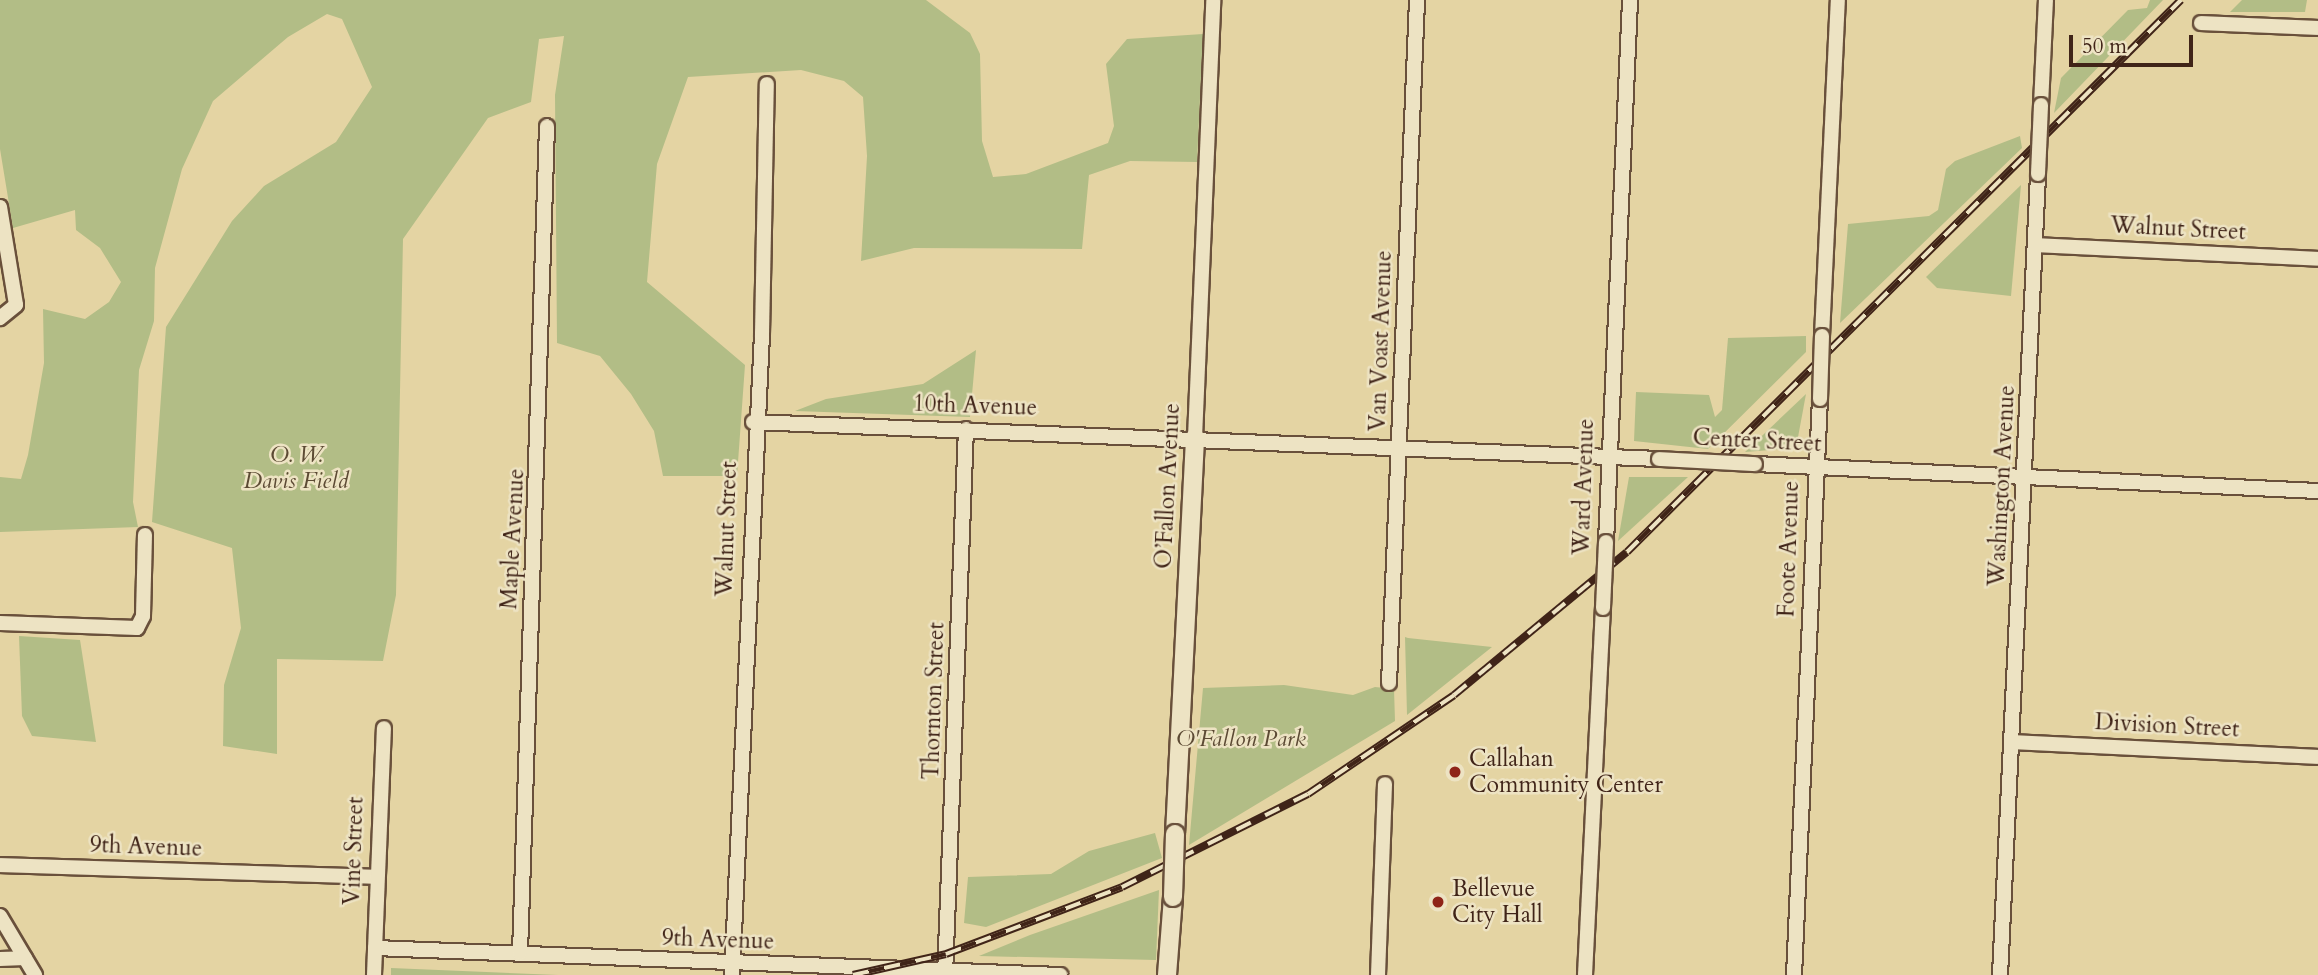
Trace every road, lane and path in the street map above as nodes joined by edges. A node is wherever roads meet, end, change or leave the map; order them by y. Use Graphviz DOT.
graph roads {
  1 [pos="1213,0"];
  2 [pos="1417,0"];
  3 [pos="1630,0"];
  4 [pos="1838,0"];
  5 [pos="2046,0"];
  6 [pos="2201,23"];
  7 [pos="2318,28"];
  8 [pos="767,84"];
  9 [pos="547,126"];
  10 [pos="0,207"];
  11 [pos="2036,244"];
  12 [pos="2318,259"];
  13 [pos="5,315"];
  14 [pos="753,422"];
  15 [pos="966,429"];
  16 [pos="1195,438"];
  17 [pos="1401,447"];
  18 [pos="1608,455"];
  19 [pos="1815,467"];
  20 [pos="2026,475"];
  21 [pos="2318,491"];
  22 [pos="145,536"];
  23 [pos="0,623"];
  24 [pos="1389,683"];
  25 [pos="384,728"];
  26 [pos="2013,742"];
  27 [pos="2318,757"];
  28 [pos="1385,784"];
  29 [pos="0,865"];
  30 [pos="375,877"];
  31 [pos="0,916"];
  32 [pos="375,948"];
  33 [pos="520,953"];
  34 [pos="25,958"];
  35 [pos="0,960"];
  36 [pos="732,969"];
  37 [pos="35,975"];
  38 [pos="374,975"];
  39 [pos="945,975"];
  40 [pos="1060,975"];
  41 [pos="1167,975"];
  42 [pos="1378,975"];
  43 [pos="1586,975"];
  44 [pos="1794,975"];
  45 [pos="2000,975"];
  1 -- 16 [label="street, O’Fallon Avenue"];
  2 -- 17 [label="street, Van Voast Avenue"];
  3 -- 18 [label="street, Ward Avenue"];
  4 -- 19 [label="street, Foote Avenue, bridge"];
  5 -- 11 [label="street, Washington Avenue, bridge"];
  6 -- 7 [label="street"];
  8 -- 14 [label="street, Walnut Street"];
  9 -- 33 [label="street, Maple Avenue"];
  10 -- 13 [label="street"];
  11 -- 12 [label="street, Walnut Street"];
  11 -- 20 [label="street, Washington Avenue"];
  14 -- 15 [label="street, 10th Avenue"];
  14 -- 36 [label="street, Walnut Street"];
  15 -- 16 [label="street, 10th Avenue"];
  15 -- 39 [label="street, Thornton Street"];
  16 -- 17 [label="street, Center Street"];
  16 -- 41 [label="street, O’Fallon Avenue, bridge"];
  17 -- 18 [label="street, Center Street"];
  17 -- 24 [label="street, Van Voast Avenue"];
  18 -- 19 [label="street, Center Street, bridge"];
  18 -- 43 [label="street, Ward Avenue, bridge"];
  19 -- 20 [label="street, Center Street"];
  19 -- 44 [label="street, Foote Avenue"];
  20 -- 21 [label="street, Center Street"];
  20 -- 26 [label="street, Washington Avenue"];
  22 -- 23 [label="street"];
  25 -- 30 [label="street, Vine Street"];
  26 -- 27 [label="street, Division Street"];
  26 -- 45 [label="street, Washington Avenue"];
  28 -- 42 [label="street"];
  29 -- 30 [label="street, 9th Avenue"];
  30 -- 32 [label="street, Vine Street"];
  31 -- 34 [label="street"];
  32 -- 33 [label="street, 9th Avenue"];
  32 -- 38 [label="street, Vine Street"];
  33 -- 36 [label="street, 9th Avenue"];
  34 -- 35 [label="street"];
  34 -- 37 [label="street"];
  36 -- 39 [label="street, 9th Avenue"];
  39 -- 40 [label="street, 9th Avenue"];
}
